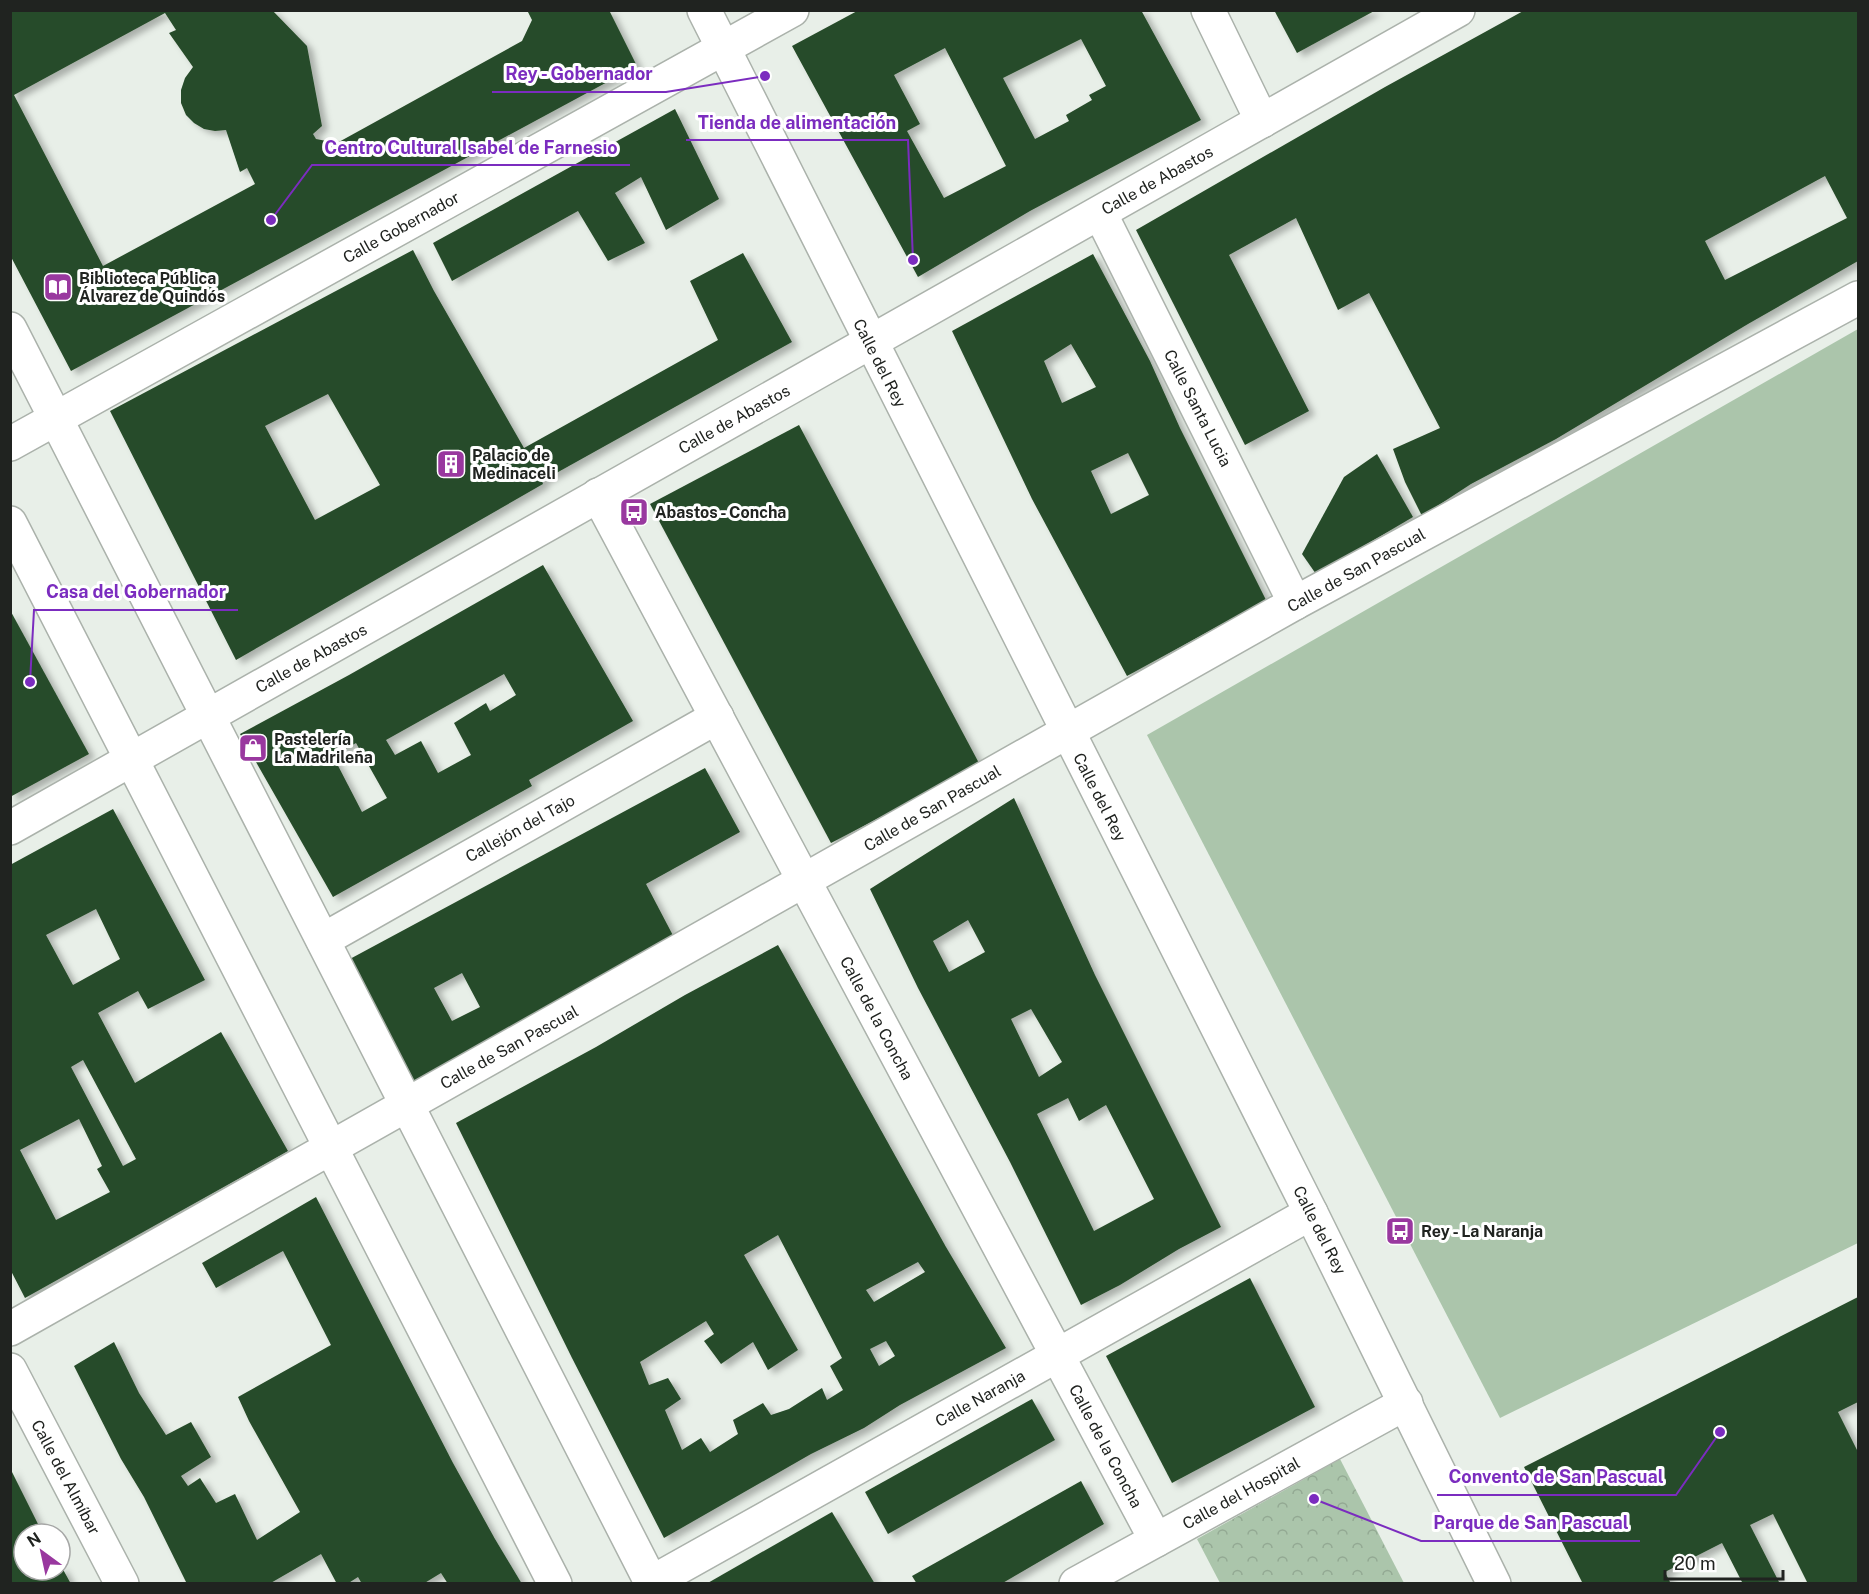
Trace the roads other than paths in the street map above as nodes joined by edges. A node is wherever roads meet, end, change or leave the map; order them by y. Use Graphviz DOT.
graph roads {
  1 [pos="704,10"];
  2 [pos="792,10"];
  3 [pos="1209,10"];
  4 [pos="1458,10"];
  5 [pos="721,49"];
  6 [pos="1262,121"];
  7 [pos="1100,213"];
  8 [pos="1858,298"];
  9 [pos="10,329"];
  10 [pos="870,342"];
  11 [pos="57,419"];
  12 [pos="10,444"];
  13 [pos="598,495"];
  14 [pos="10,523"];
  15 [pos="1295,603"];
  16 [pos="208,716"];
  17 [pos="717,717"];
  18 [pos="1067,732"];
  19 [pos="132,759"];
  20 [pos="10,828"];
  21 [pos="804,881"];
  22 [pos="323,939"];
  23 [pos="407,1105"];
  24 [pos="330,1148"];
  25 [pos="1311,1213"];
  26 [pos="10,1329"];
  27 [pos="1057,1355"];
  28 [pos="10,1370"];
  29 [pos="1406,1403"];
  30 [pos="1156,1540"];
  31 [pos="651,1583"];
  32 [pos="122,1584"];
  33 [pos="555,1584"];
  34 [pos="1076,1584"];
  35 [pos="1494,1584"];
  1 -- 5 [label="street, Calle del Rey"];
  2 -- 5 [label="street, Calle Gobernador"];
  3 -- 6 [label="street"];
  4 -- 6 [label="street, Calle de Abastos"];
  5 -- 10 [label="street, Calle del Rey"];
  5 -- 11 [label="street, Calle Gobernador"];
  6 -- 7 [label="street, Calle de Abastos"];
  7 -- 10 [label="street, Calle de Abastos"];
  7 -- 15 [label="street, Calle Santa Lucia"];
  8 -- 15 [label="street, Calle de San Pascual"];
  9 -- 11 [label="street"];
  10 -- 13 [label="street, Calle de Abastos"];
  10 -- 18 [label="street, Calle del Rey"];
  11 -- 12 [label="street, Calle Gobernador"];
  11 -- 16 [label="street"];
  13 -- 16 [label="street, Calle de Abastos"];
  13 -- 17 [label="street, Calle de la Concha"];
  14 -- 19 [label="street"];
  15 -- 18 [label="street, Calle de San Pascual"];
  16 -- 19 [label="street, Calle de Abastos"];
  16 -- 22 [label="street"];
  17 -- 21 [label="street, Calle de la Concha"];
  17 -- 22 [label="street, Callejón del Tajo"];
  18 -- 21 [label="street, Calle de San Pascual"];
  18 -- 25 [label="street, Calle del Rey"];
  19 -- 20 [label="street, Calle de Abastos"];
  19 -- 24 [label="street"];
  21 -- 23 [label="street, Calle de San Pascual"];
  21 -- 27 [label="street, Calle de la Concha"];
  22 -- 23 [label="street"];
  23 -- 24 [label="street, Calle de San Pascual"];
  23 -- 31 [label="street"];
  24 -- 26 [label="street, Calle de San Pascual"];
  24 -- 33 [label="street"];
  25 -- 27 [label="street, Calle Naranja"];
  25 -- 29 [label="street, Calle del Rey"];
  27 -- 30 [label="street, Calle de la Concha"];
  27 -- 31 [label="street, Calle Naranja"];
  28 -- 32 [label="street, Calle del Almíbar"];
  29 -- 30 [label="street, Calle del Hospital"];
  29 -- 35 [label="street, Calle del Rey"];
  30 -- 34 [label="street, Calle del Hospital"];
}
